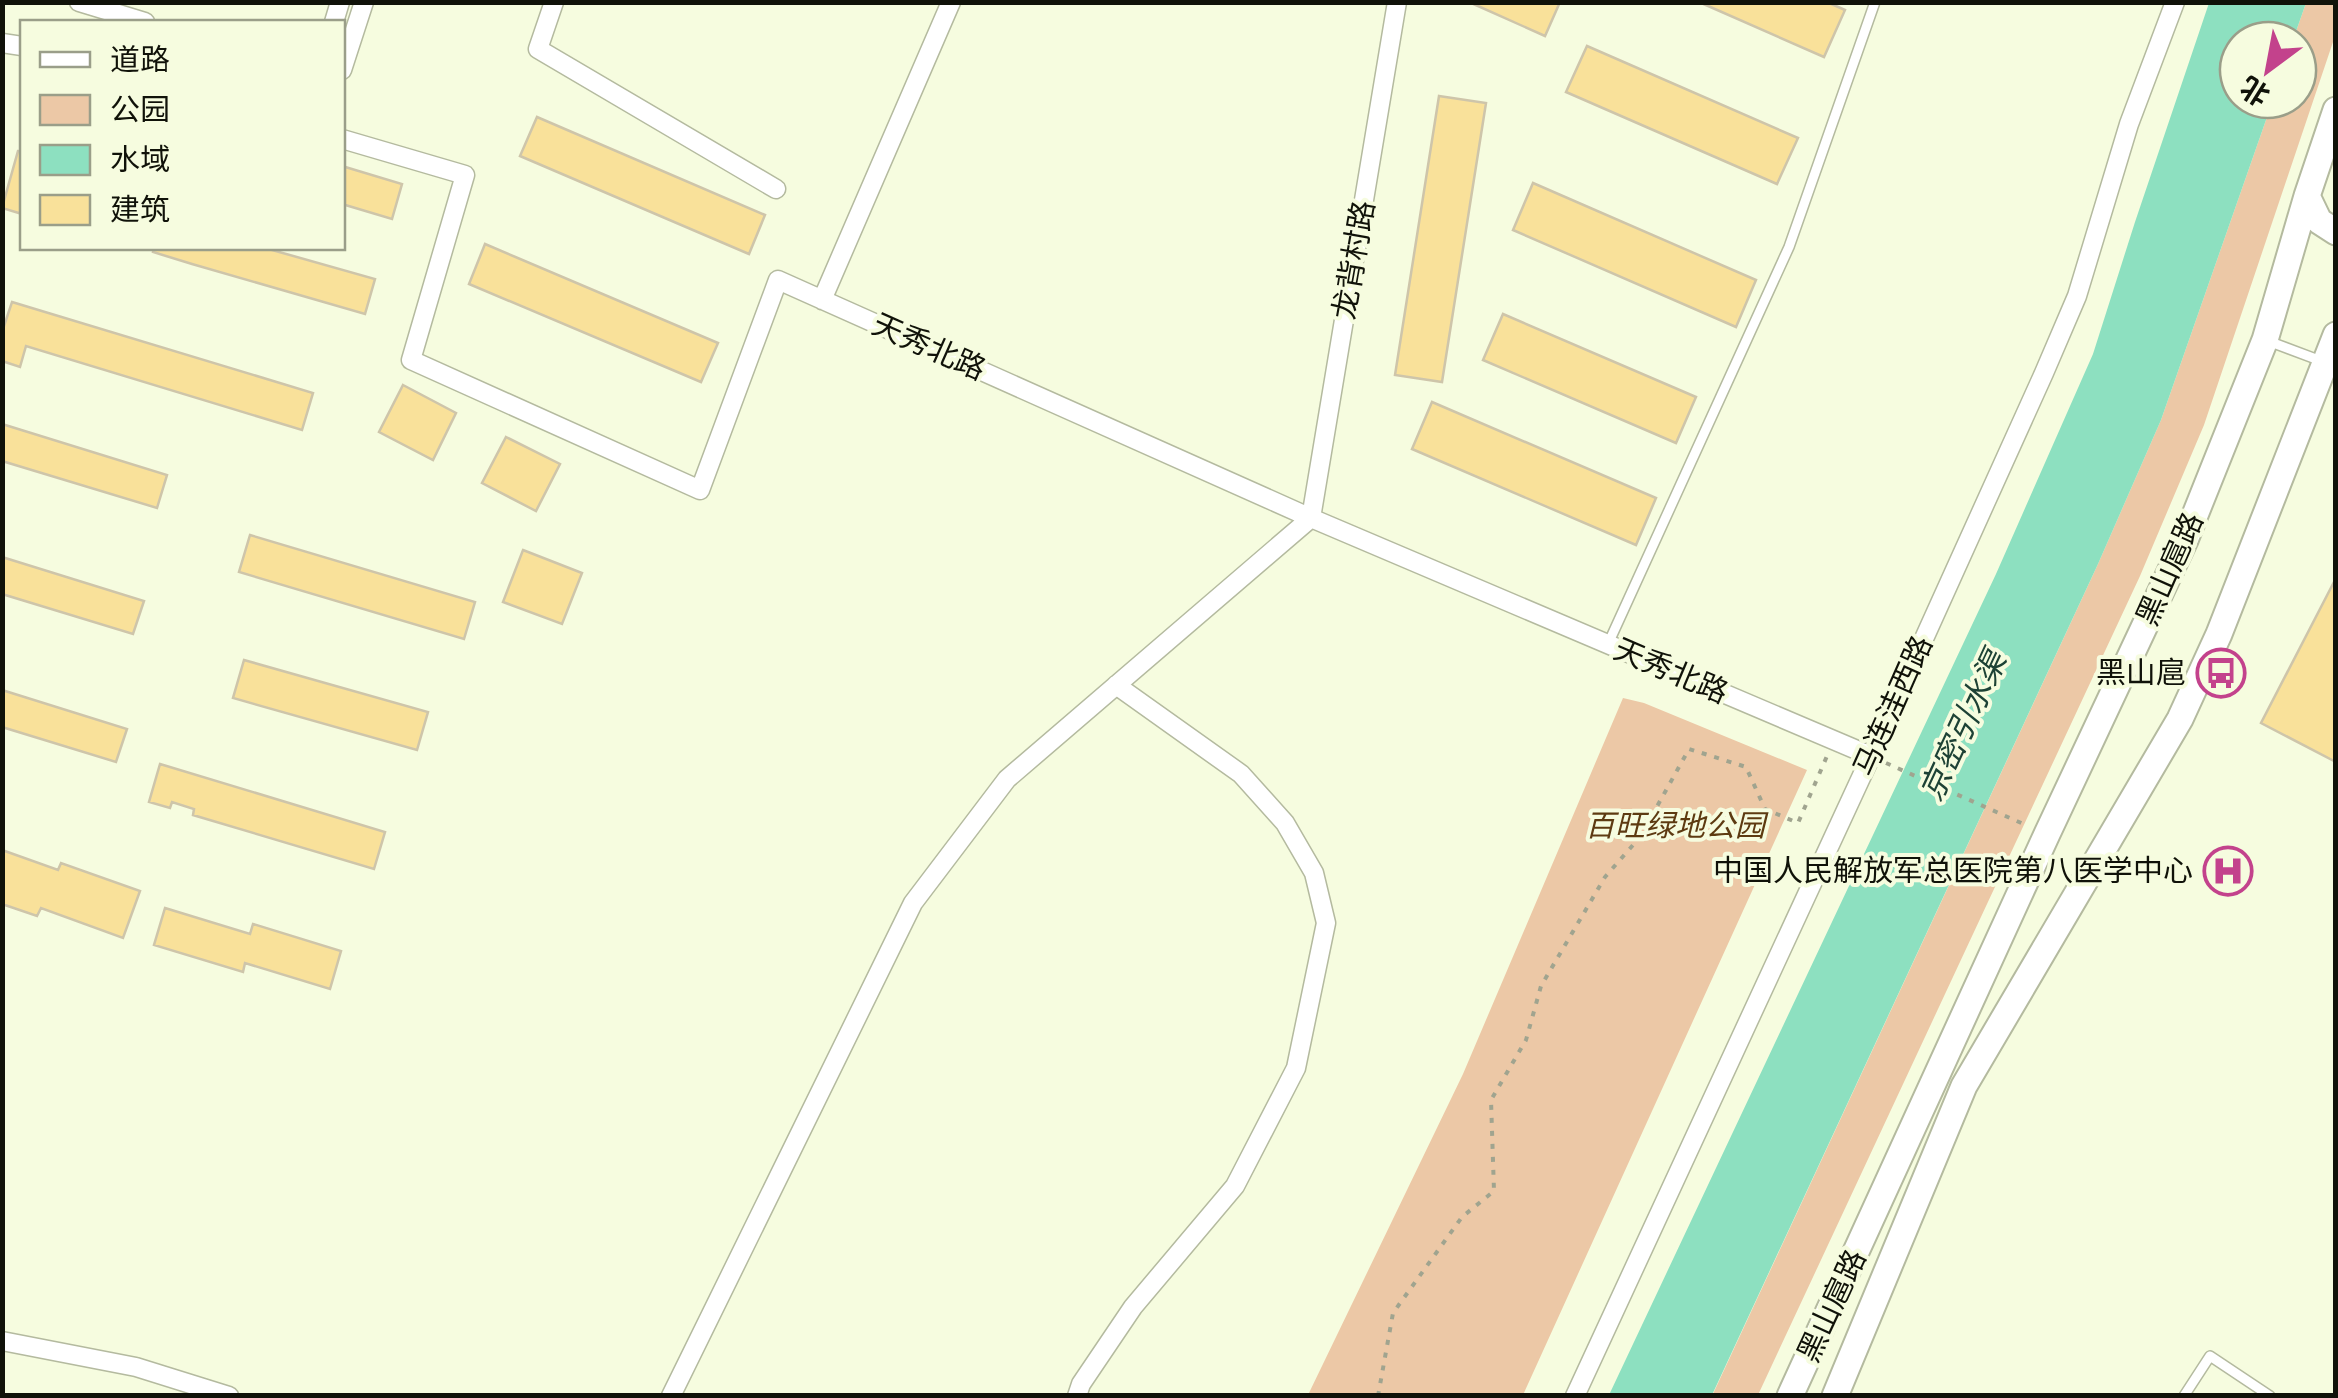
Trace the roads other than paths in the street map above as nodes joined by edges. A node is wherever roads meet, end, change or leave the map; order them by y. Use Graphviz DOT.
graph roads {
  1 [pos="79,2"];
  2 [pos="364,2"];
  3 [pos="554,2"];
  4 [pos="950,2"];
  5 [pos="1397,2"];
  6 [pos="1875,2"];
  7 [pos="2175,2"];
  8 [pos="138,20"];
  9 [pos="345,61"];
  10 [pos="2336,110"];
  11 [pos="345,140"];
  12 [pos="776,189"];
  13 [pos="2307,196"];
  14 [pos="2336,232"];
  15 [pos="822,300"];
  16 [pos="2336,336"];
  17 [pos="2265,340"];
  18 [pos="2331,365"];
  19 [pos="1311,518"];
  20 [pos="1608,644"];
  21 [pos="1116,685"];
  22 [pos="1871,756"];
  23 [pos="2,1341"];
  24 [pos="216,1394"];
  25 [pos="671,1396"];
  26 [pos="1076,1396"];
  27 [pos="1575,1396"];
  28 [pos="1790,1396"];
  29 [pos="1835,1396"];
  30 [pos="2184,1396"];
  31 [pos="2270,1396"];
  1 -- 8 [label="street"];
  2 -- 9 [label="street"];
  3 -- 12 [label="street"];
  4 -- 15 [label="street"];
  5 -- 19 [label="street, 龙背村路"];
  6 -- 20 [label="lane"];
  7 -- 22 [label="street, 马连洼西路"];
  10 -- 13 [label="main road, 黑山扈路"];
  11 -- 15 [label="street, 天秀北路"];
  13 -- 14 [label="main road"];
  13 -- 17 [label="main road, 黑山扈路"];
  15 -- 19 [label="street, 天秀北路"];
  16 -- 18 [label="main road, 黑山扈路"];
  17 -- 18 [label="lane"];
  17 -- 28 [label="main road, 黑山扈路"];
  18 -- 29 [label="main road, 黑山扈路"];
  19 -- 20 [label="street, 天秀北路"];
  19 -- 21 [label="street"];
  20 -- 22 [label="street, 天秀北路"];
  21 -- 25 [label="street"];
  21 -- 26 [label="street"];
  22 -- 27 [label="street, 马连洼西路"];
  23 -- 24 [label="street"];
  30 -- 31 [label="lane"];
}
